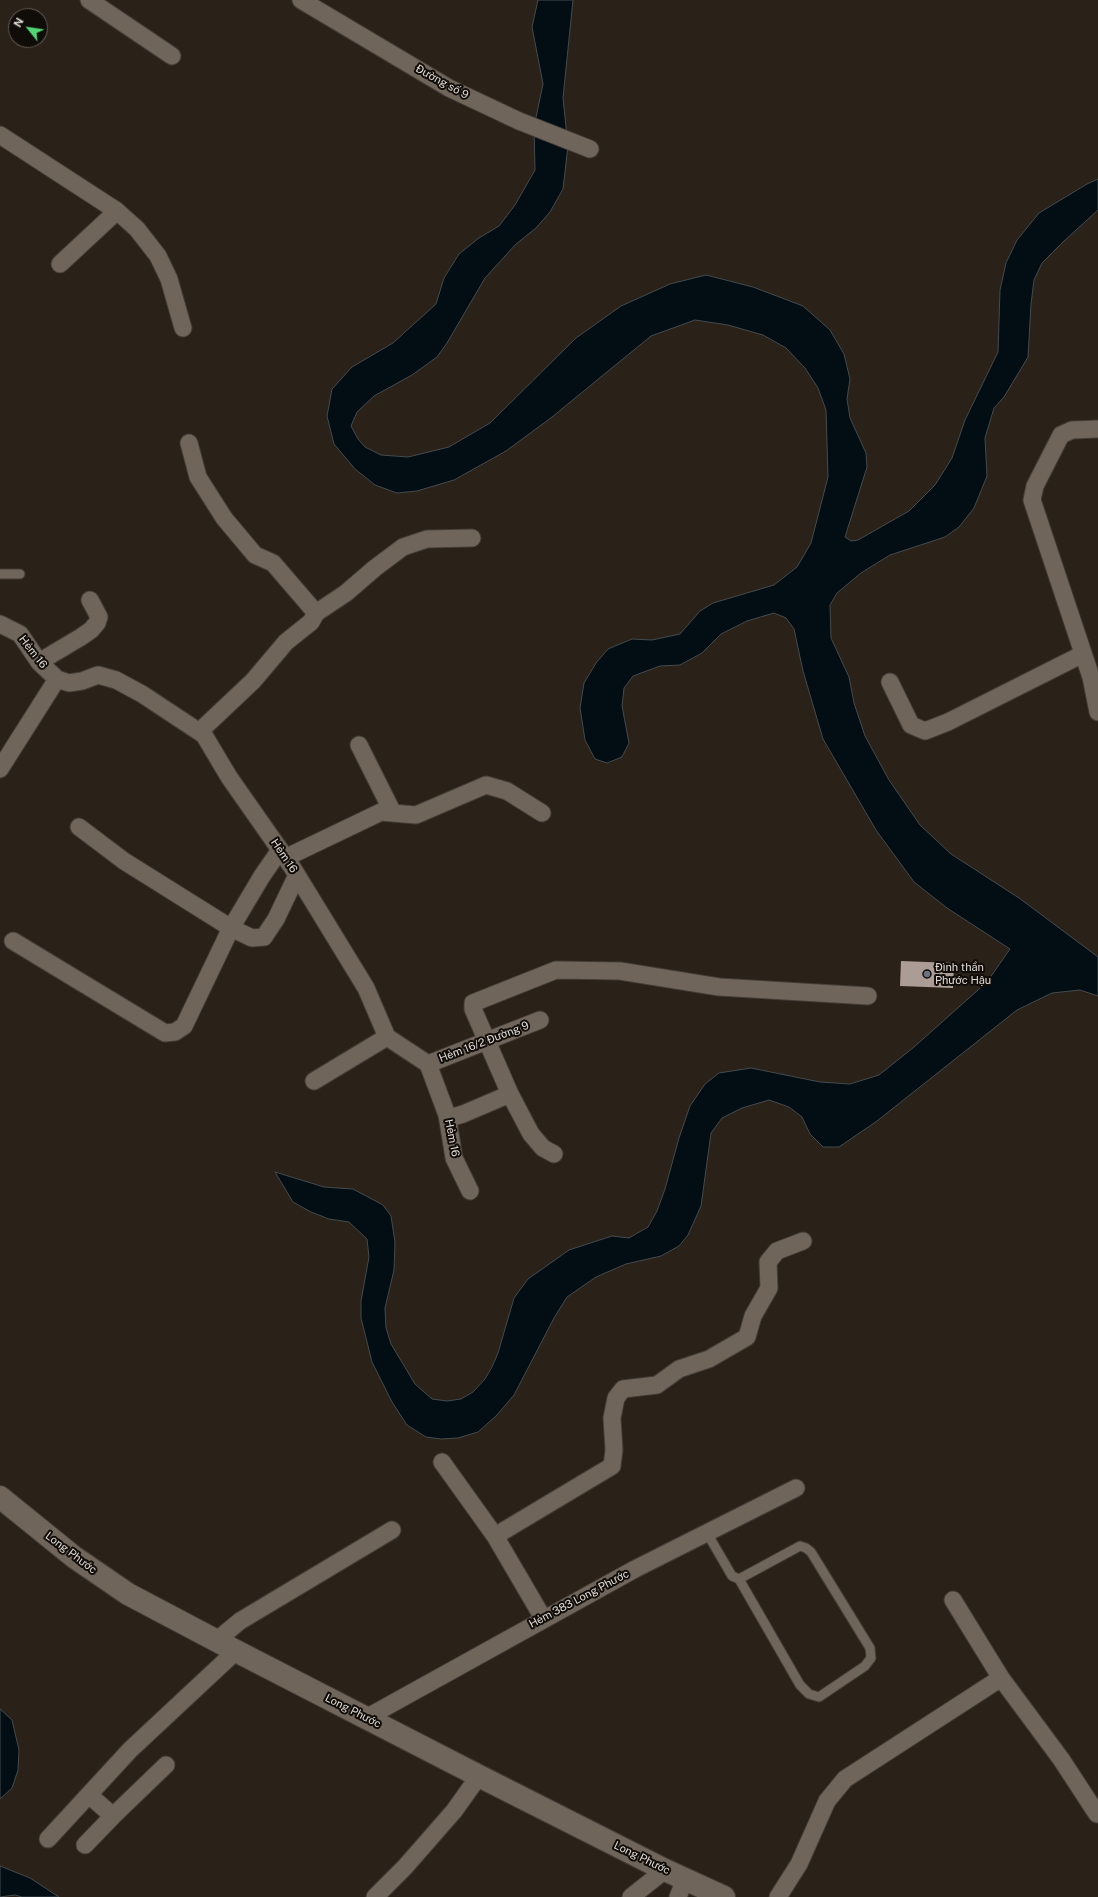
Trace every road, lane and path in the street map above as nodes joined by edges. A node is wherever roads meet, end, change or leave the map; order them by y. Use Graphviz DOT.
graph roads {
  1 [pos="89,0"];
  2 [pos="301,0"];
  3 [pos="172,56"];
  4 [pos="0,135"];
  5 [pos="583,146"];
  6 [pos="117,211"];
  7 [pos="60,264"];
  8 [pos="183,328"];
  9 [pos="1098,429"];
  10 [pos="189,443"];
  11 [pos="472,538"];
  12 [pos="0,574"];
  13 [pos="20,574"];
  14 [pos="90,600"];
  15 [pos="316,614"];
  16 [pos="0,624"];
  17 [pos="1083,654"];
  18 [pos="39,662"];
  19 [pos="57,679"];
  20 [pos="890,682"];
  21 [pos="1098,712"];
  22 [pos="200,731"];
  23 [pos="359,745"];
  24 [pos="0,769"];
  25 [pos="542,812"];
  26 [pos="393,813"];
  27 [pos="79,827"];
  28 [pos="283,854"];
  29 [pos="297,875"];
  30 [pos="231,928"];
  31 [pos="13,941"];
  32 [pos="868,996"];
  33 [pos="540,1020"];
  34 [pos="387,1037"];
  35 [pos="488,1041"];
  36 [pos="428,1064"];
  37 [pos="314,1081"];
  38 [pos="510,1094"];
  39 [pos="447,1115"];
  40 [pos="554,1154"];
  41 [pos="470,1191"];
  42 [pos="802,1241"];
  43 [pos="442,1462"];
  44 [pos="796,1488"];
  45 [pos="0,1497"];
  46 [pos="392,1530"];
  47 [pos="707,1533"];
  48 [pos="495,1536"];
  49 [pos="739,1579"];
  50 [pos="953,1600"];
  51 [pos="543,1618"];
  52 [pos="216,1641"];
  53 [pos="236,1651"];
  54 [pos="1001,1678"];
  55 [pos="366,1718"];
  56 [pos="166,1764"];
  57 [pos="479,1776"];
  58 [pos="89,1795"];
  59 [pos="1097,1814"];
  60 [pos="113,1816"];
  61 [pos="48,1839"];
  62 [pos="85,1845"];
  63 [pos="665,1870"];
  64 [pos="682,1888"];
  65 [pos="375,1897"];
  66 [pos="631,1897"];
  67 [pos="724,1897"];
  68 [pos="778,1897"];
  1 -- 3 [label="street"];
  2 -- 5 [label="street, Đường số 9"];
  4 -- 6 [label="street"];
  6 -- 7 [label="street"];
  6 -- 8 [label="street"];
  9 -- 17 [label="street"];
  10 -- 15 [label="street"];
  11 -- 15 [label="street"];
  12 -- 13 [label="lane"];
  14 -- 18 [label="street"];
  15 -- 22 [label="street"];
  16 -- 18 [label="street, Hẻm 16"];
  17 -- 20 [label="street"];
  17 -- 21 [label="street"];
  18 -- 19 [label="street, Hẻm 16"];
  19 -- 22 [label="street, Hẻm 16"];
  19 -- 24 [label="street"];
  22 -- 28 [label="street, Hẻm 16"];
  23 -- 26 [label="street"];
  25 -- 26 [label="street"];
  26 -- 28 [label="street"];
  27 -- 30 [label="street"];
  28 -- 29 [label="street, Hẻm 16"];
  28 -- 30 [label="street"];
  29 -- 30 [label="street"];
  29 -- 34 [label="street, Hẻm 16"];
  30 -- 31 [label="street"];
  32 -- 35 [label="street"];
  33 -- 35 [label="street, Hẻm 16/2 Đường 9"];
  34 -- 36 [label="street"];
  34 -- 37 [label="street"];
  35 -- 36 [label="street, Hẻm 16/2 Đường 9"];
  35 -- 38 [label="street"];
  36 -- 39 [label="street, Hẻm 16"];
  38 -- 39 [label="street"];
  38 -- 40 [label="street"];
  39 -- 41 [label="street, Hẻm 16"];
  42 -- 48 [label="street"];
  43 -- 48 [label="street"];
  44 -- 47 [label="street, Hẻm 383 Long Phước"];
  45 -- 52 [label="street, Long Phước"];
  46 -- 52 [label="street"];
  47 -- 49 [label="lane"];
  47 -- 51 [label="street, Hẻm 383 Long Phước"];
  48 -- 51 [label="street"];
  49 -- 49 [label="lane"];
  50 -- 54 [label="street"];
  51 -- 55 [label="street, Hẻm 383 Long Phước"];
  52 -- 53 [label="street, Long Phước"];
  53 -- 55 [label="street, Long Phước"];
  53 -- 58 [label="street"];
  54 -- 59 [label="street"];
  54 -- 68 [label="street"];
  55 -- 57 [label="street, Long Phước"];
  56 -- 60 [label="street"];
  57 -- 63 [label="street, Long Phước"];
  57 -- 65 [label="street"];
  58 -- 60 [label="street"];
  58 -- 61 [label="street"];
  60 -- 62 [label="street"];
  63 -- 64 [label="street, Long Phước"];
  63 -- 66 [label="street"];
  64 -- 67 [label="street, Long Phước"];
}
